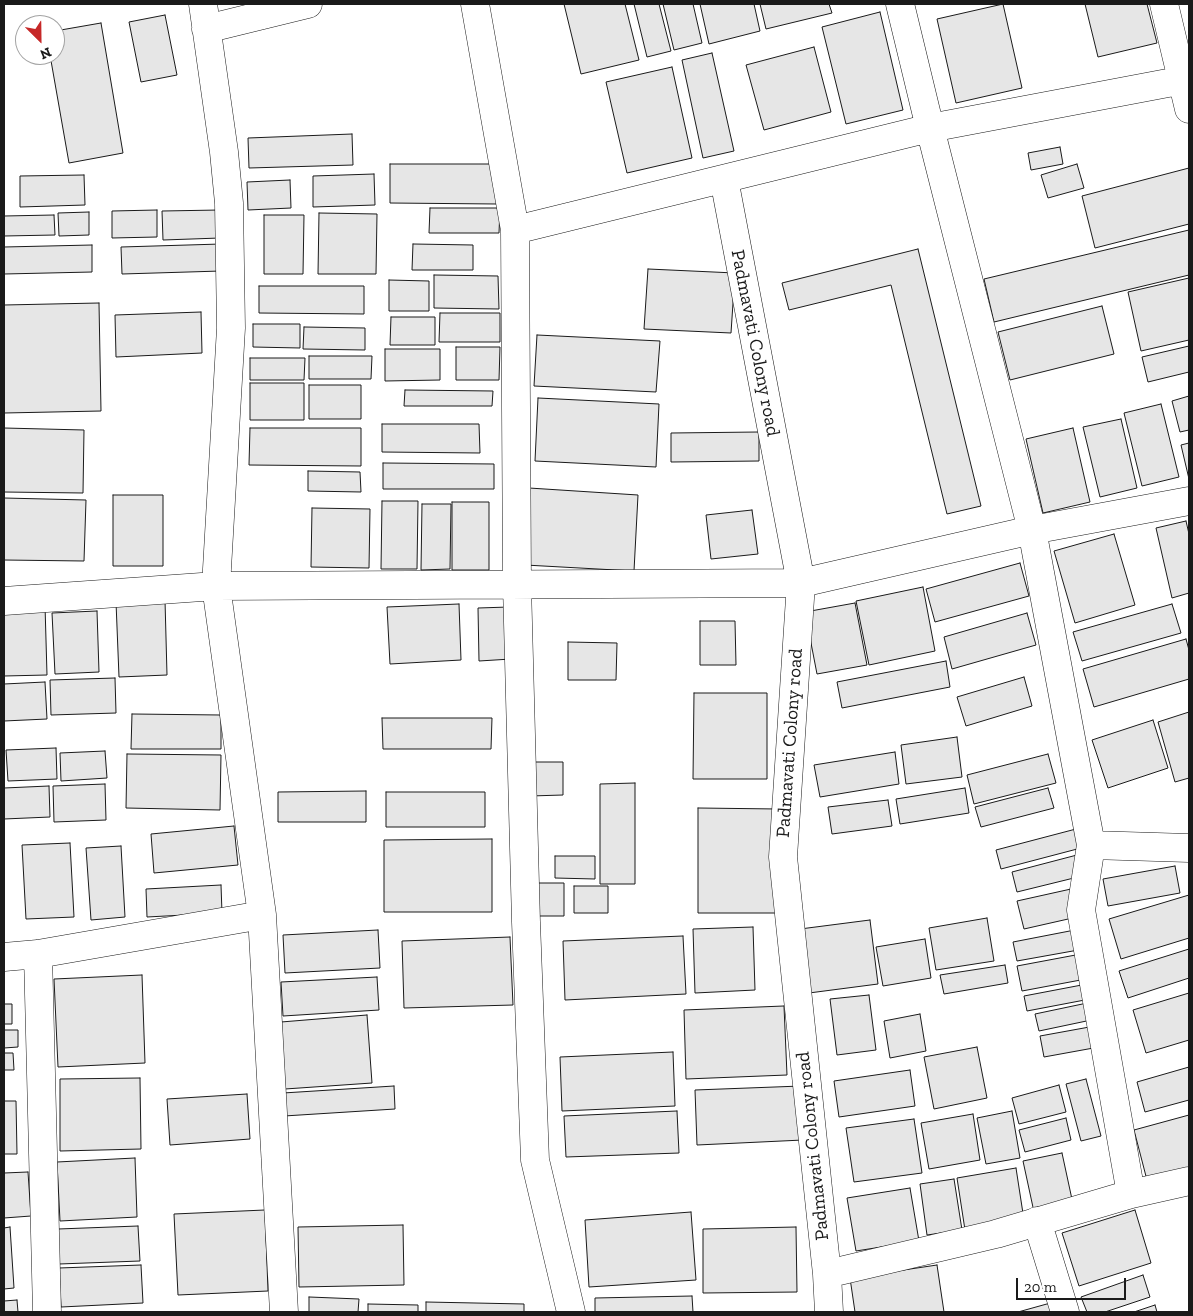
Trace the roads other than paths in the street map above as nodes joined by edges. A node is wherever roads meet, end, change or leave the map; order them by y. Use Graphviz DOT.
graph roads {
  1 [pos="308,4"];
  2 [pos="475,4"];
  3 [pos="900,4"];
  4 [pos="1164,4"];
  5 [pos="205,16"];
  6 [pos="1186,80"];
  7 [pos="1189,110"];
  8 [pos="930,128"];
  9 [pos="724,178"];
  10 [pos="515,230"];
  11 [pos="1189,501"];
  12 [pos="1032,530"];
  13 [pos="801,583"];
  14 [pos="517,585"];
  15 [pos="216,586"];
  16 [pos="4,601"];
  17 [pos="1090,845"];
  18 [pos="1189,848"];
  19 [pos="262,914"];
  20 [pos="38,954"];
  21 [pos="4,957"];
  22 [pos="1189,1181"];
  23 [pos="1131,1194"];
  24 [pos="1037,1222"];
  25 [pos="827,1274"];
  26 [pos="47,1312"];
  27 [pos="284,1312"];
  28 [pos="571,1312"];
  29 [pos="829,1312"];
  30 [pos="1065,1312"];
  1 -- 5 [label="street"];
  2 -- 10 [label="street"];
  3 -- 8 [label="street"];
  4 -- 6 [label="street"];
  5 -- 15 [label="street"];
  6 -- 7 [label="street"];
  6 -- 8 [label="street"];
  8 -- 9 [label="street"];
  8 -- 12 [label="street"];
  9 -- 10 [label="street"];
  9 -- 13 [label="street, Padmavati Colony road"];
  10 -- 14 [label="street"];
  11 -- 12 [label="street"];
  12 -- 13 [label="street"];
  12 -- 17 [label="street"];
  13 -- 14 [label="street"];
  13 -- 25 [label="street, Padmavati Colony road"];
  14 -- 15 [label="street"];
  14 -- 28 [label="street"];
  15 -- 16 [label="street"];
  15 -- 19 [label="street"];
  17 -- 18 [label="street"];
  17 -- 23 [label="street"];
  19 -- 20 [label="street"];
  19 -- 27 [label="street"];
  20 -- 21 [label="street"];
  20 -- 26 [label="street"];
  22 -- 23 [label="street"];
  23 -- 24 [label="street"];
  24 -- 25 [label="street"];
  24 -- 30 [label="street"];
  25 -- 29 [label="street, Padmavati Colony road"];
}
